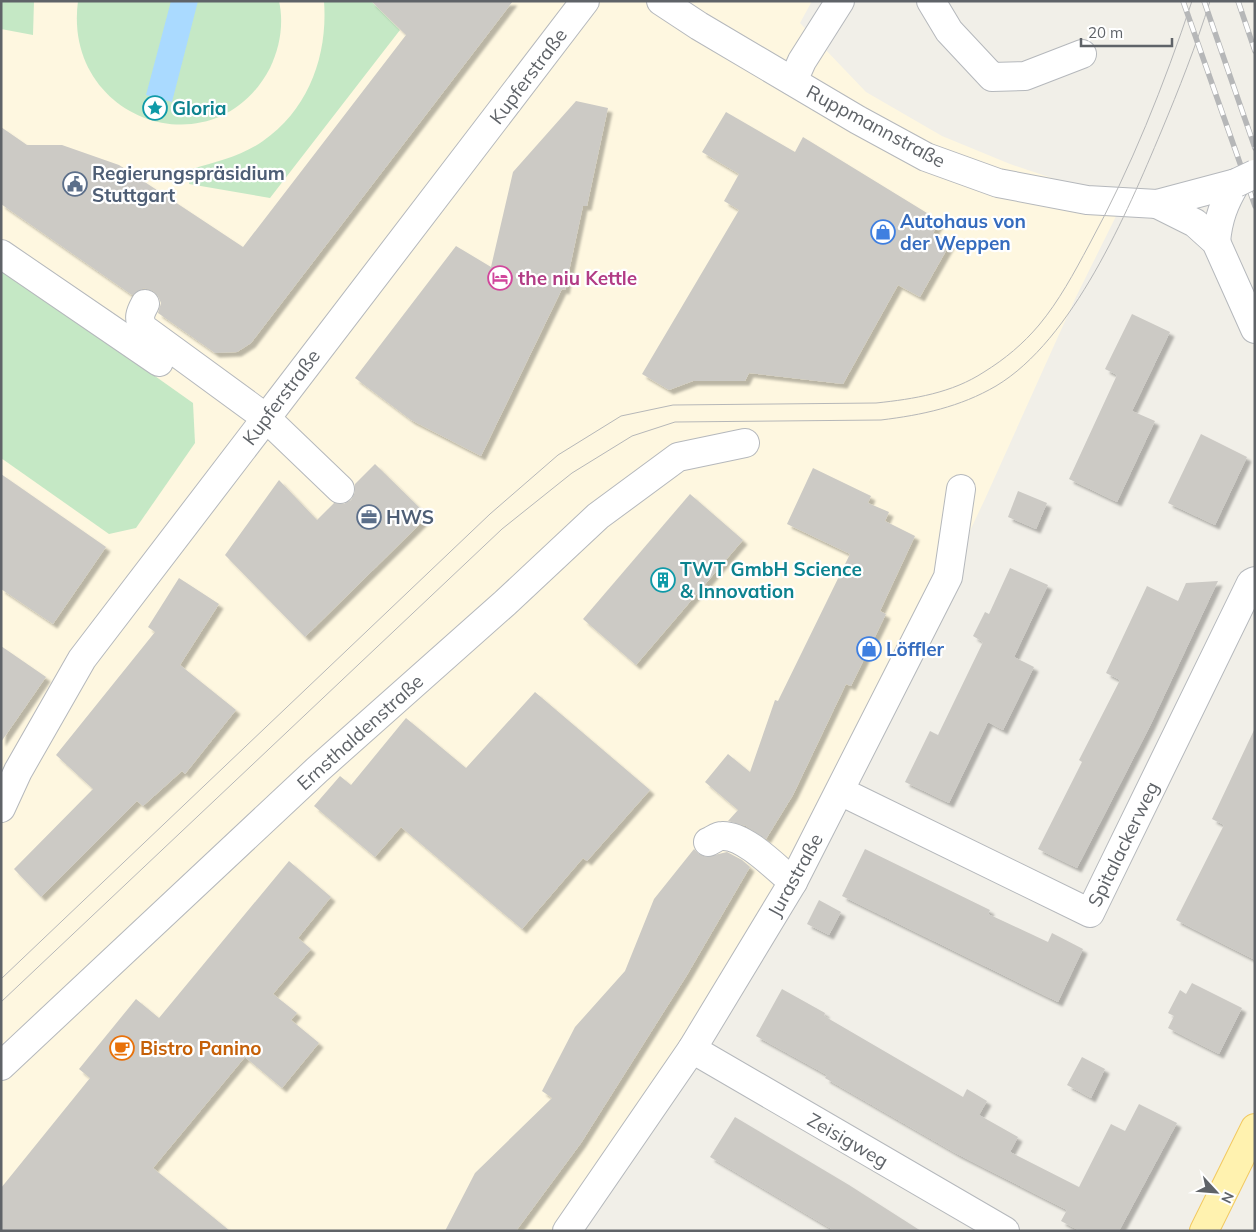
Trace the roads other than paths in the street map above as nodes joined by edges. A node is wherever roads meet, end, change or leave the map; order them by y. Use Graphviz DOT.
graph roads {
  1 [pos="585,1"];
  2 [pos="661,1"];
  3 [pos="840,1"];
  4 [pos="931,1"];
  5 [pos="1082,54"];
  6 [pos="793,81"];
  7 [pos="1245,179"];
  8 [pos="1157,204"];
  9 [pos="1216,242"];
  10 [pos="1,254"];
  11 [pos="145,304"];
  12 [pos="1255,329"];
  13 [pos="220,383"];
  14 [pos="266,418"];
  15 [pos="745,443"];
  16 [pos="340,489"];
  17 [pos="961,489"];
  18 [pos="1255,581"];
  19 [pos="840,791"];
  20 [pos="1,808"];
  21 [pos="708,842"];
  22 [pos="793,882"];
  23 [pos="692,1050"];
  24 [pos="1,1066"];
  25 [pos="1255,1128"];
  26 [pos="567,1231"];
  27 [pos="1005,1231"];
  28 [pos="1204,1231"];
  1 -- 14 [label="street, Kupferstraße"];
  2 -- 6 [label="street, Ruppmannstraße"];
  3 -- 6 [label="street"];
  4 -- 5 [label="street"];
  6 -- 8 [label="street, Ruppmannstraße"];
  7 -- 8 [label="street, Ruppmannstraße"];
  7 -- 9 [label="street"];
  8 -- 9 [label="street"];
  9 -- 12 [label="street"];
  10 -- 13 [label="street"];
  11 -- 13 [label="street"];
  13 -- 14 [label="street"];
  14 -- 16 [label="street"];
  14 -- 20 [label="street, Kupferstraße"];
  15 -- 24 [label="street, Ernsthaldenstraße"];
  17 -- 19 [label="street, Jurastraße"];
  18 -- 19 [label="street, Spitalackerweg"];
  19 -- 22 [label="street, Jurastraße"];
  21 -- 22 [label="street"];
  22 -- 23 [label="street, Jurastraße"];
  23 -- 26 [label="street, Jurastraße"];
  23 -- 27 [label="street, Zeisigweg"];
  25 -- 28 [label="main road"];
}
